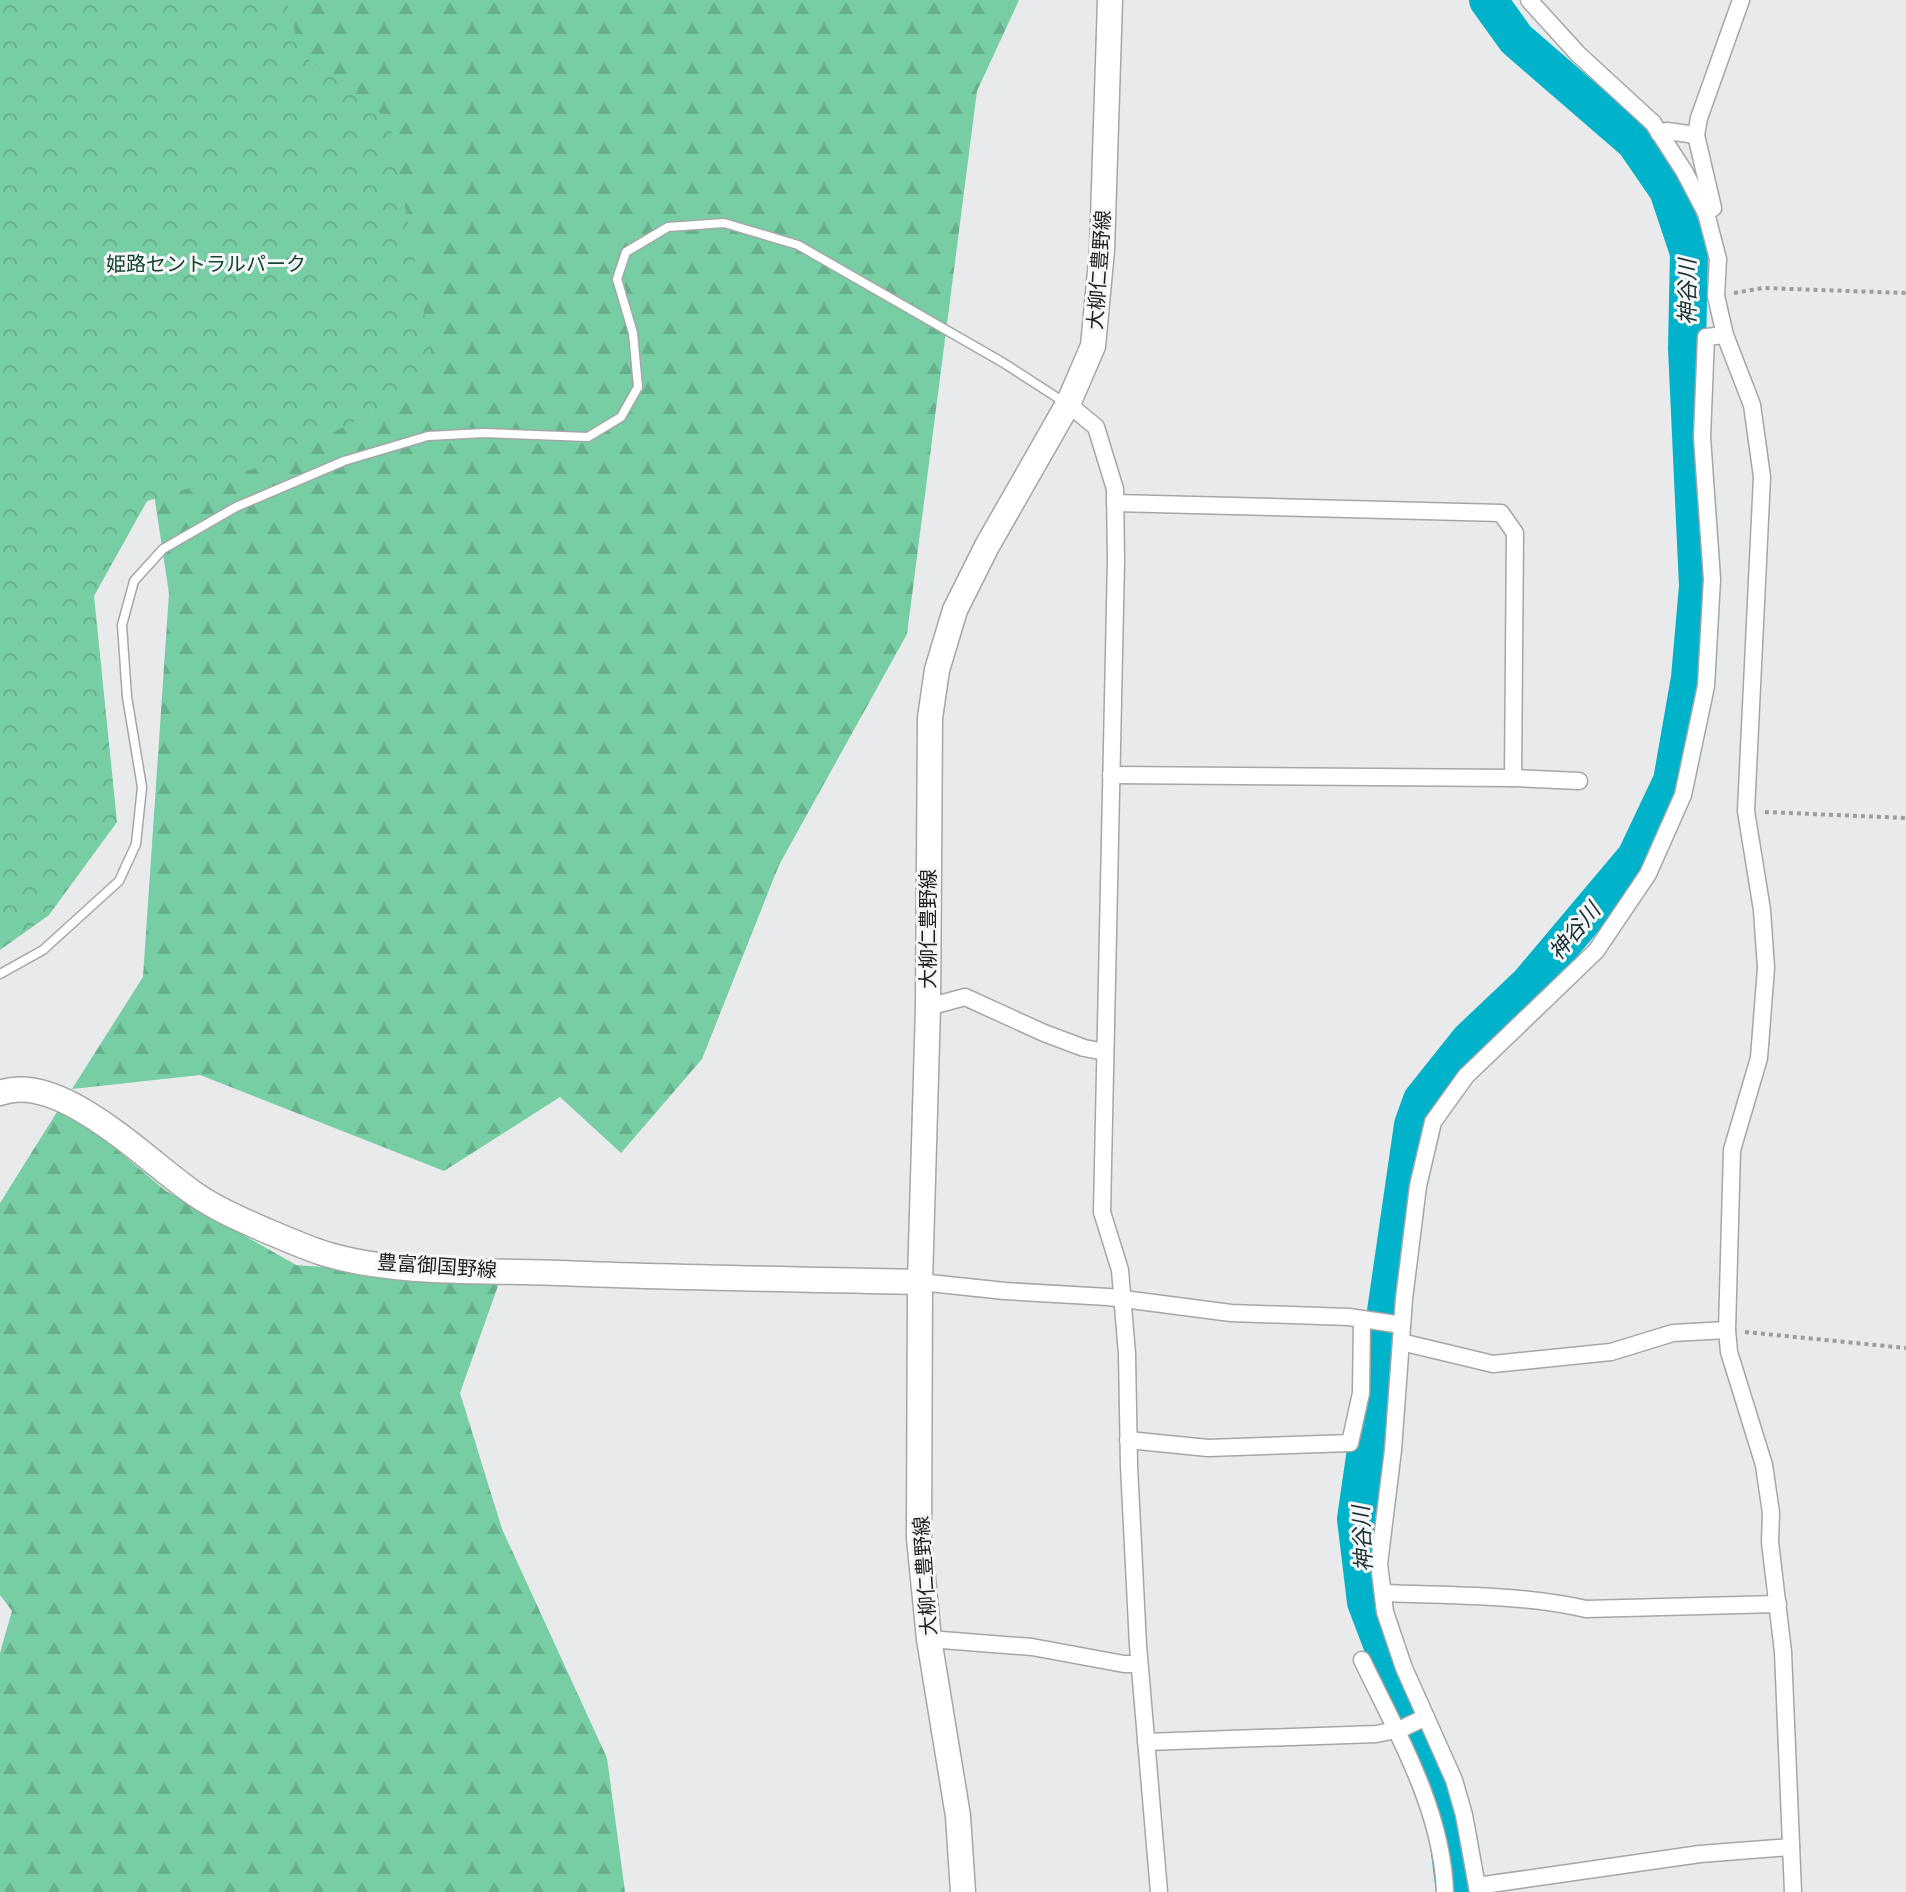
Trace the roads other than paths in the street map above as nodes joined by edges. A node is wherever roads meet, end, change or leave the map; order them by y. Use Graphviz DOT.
graph roads {
  1 [pos="1110,0"];
  2 [pos="1529,0"];
  3 [pos="1741,0"];
  4 [pos="1659,133"];
  5 [pos="1696,135"];
  6 [pos="1706,213"];
  7 [pos="1725,335"];
  8 [pos="1068,404"];
  9 [pos="1115,503"];
  10 [pos="1111,775"];
  11 [pos="1513,778"];
  12 [pos="1579,781"];
  13 [pos="0,974"];
  14 [pos="928,1007"];
  15 [pos="1105,1052"];
  16 [pos="0,1093"];
  17 [pos="920,1282"];
  18 [pos="1121,1298"];
  19 [pos="1366,1320"];
  20 [pos="1727,1330"];
  21 [pos="1400,1331"];
  22 [pos="1128,1440"];
  23 [pos="1383,1593"];
  24 [pos="1778,1604"];
  25 [pos="929,1639"];
  26 [pos="1362,1660"];
  27 [pos="1139,1664"];
  28 [pos="1423,1718"];
  29 [pos="1399,1729"];
  30 [pos="1146,1742"];
  31 [pos="1791,1847"];
  32 [pos="1478,1889"];
  33 [pos="963,1892"];
  34 [pos="1159,1892"];
  35 [pos="1445,1892"];
  36 [pos="1793,1892"];
  1 -- 8 [label="main road, 大柳仁豊野線"];
  2 -- 4 [label="street"];
  3 -- 5 [label="street"];
  4 -- 5 [label="street"];
  4 -- 6 [label="street"];
  5 -- 6 [label="street"];
  6 -- 7 [label="street"];
  7 -- 20 [label="street"];
  7 -- 21 [label="street"];
  8 -- 9 [label="street"];
  8 -- 13 [label="lane"];
  8 -- 14 [label="main road, 大柳仁豊野線"];
  9 -- 10 [label="street"];
  9 -- 11 [label="street"];
  10 -- 11 [label="street"];
  10 -- 15 [label="street"];
  11 -- 12 [label="street"];
  14 -- 15 [label="street"];
  14 -- 17 [label="main road, 大柳仁豊野線"];
  15 -- 18 [label="street"];
  16 -- 17 [label="main road, 豊富御国野線"];
  17 -- 18 [label="street"];
  17 -- 25 [label="main road, 大柳仁豊野線"];
  18 -- 19 [label="street"];
  18 -- 22 [label="street"];
  19 -- 21 [label="street"];
  19 -- 22 [label="street"];
  20 -- 21 [label="street"];
  20 -- 24 [label="street"];
  21 -- 23 [label="street"];
  22 -- 27 [label="street"];
  23 -- 24 [label="street"];
  23 -- 28 [label="street"];
  24 -- 31 [label="street"];
  25 -- 27 [label="street"];
  25 -- 33 [label="main road, 大柳仁豊野線"];
  26 -- 29 [label="street"];
  27 -- 30 [label="street"];
  28 -- 29 [label="street"];
  28 -- 32 [label="street"];
  29 -- 30 [label="street"];
  29 -- 35 [label="street"];
  30 -- 34 [label="street"];
  31 -- 32 [label="street"];
  31 -- 36 [label="street"];
}
